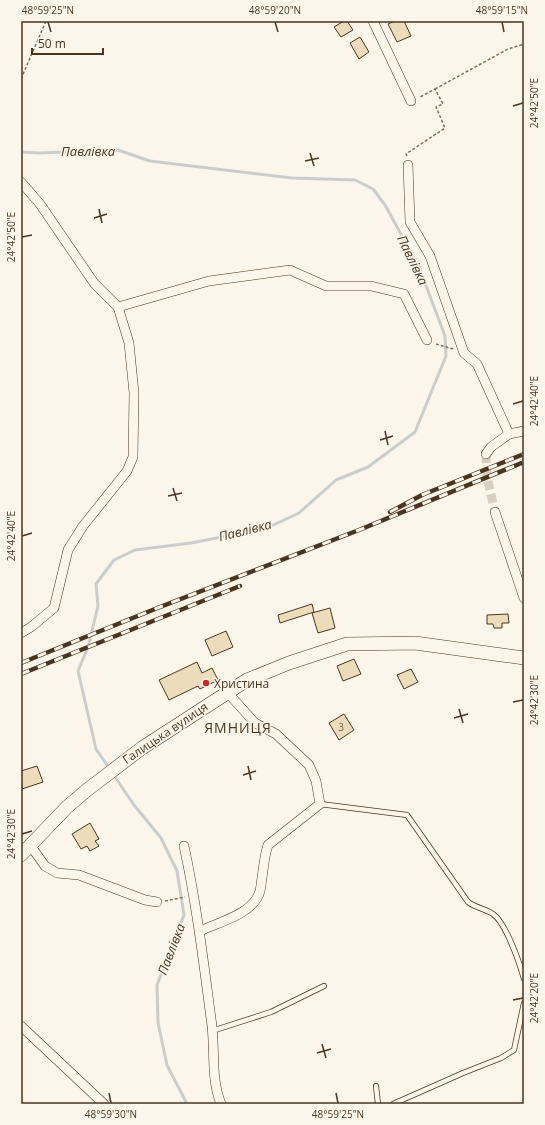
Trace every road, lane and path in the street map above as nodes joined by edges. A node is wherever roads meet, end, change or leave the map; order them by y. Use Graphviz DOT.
graph roads {
  1 [pos="46,21"];
  2 [pos="373,21"];
  3 [pos="524,44"];
  4 [pos="21,79"];
  5 [pos="436,89"];
  6 [pos="21,97"];
  7 [pos="412,101"];
  8 [pos="21,151"];
  9 [pos="408,165"];
  10 [pos="21,182"];
  11 [pos="118,307"];
  12 [pos="430,341"];
  13 [pos="459,352"];
  14 [pos="524,431"];
  15 [pos="509,434"];
  16 [pos="486,454"];
  17 [pos="495,512"];
  18 [pos="524,598"];
  19 [pos="21,633"];
  20 [pos="524,658"];
  21 [pos="227,692"];
  22 [pos="320,804"];
  23 [pos="30,845"];
  24 [pos="184,846"];
  25 [pos="21,855"];
  26 [pos="195,896"];
  27 [pos="157,902"];
  28 [pos="200,931"];
  29 [pos="524,979"];
  30 [pos="324,986"];
  31 [pos="524,1003"];
  32 [pos="21,1026"];
  33 [pos="212,1031"];
  34 [pos="376,1086"];
  35 [pos="104,1104"];
  36 [pos="221,1104"];
  37 [pos="378,1104"];
  38 [pos="393,1104"];
  1 -- 4 [label="path"];
  2 -- 7 [label="street"];
  3 -- 5 [label="path"];
  5 -- 7 [label="path"];
  5 -- 9 [label="path"];
  6 -- 8 [label="path"];
  9 -- 15 [label="street"];
  10 -- 11 [label="street"];
  11 -- 12 [label="street"];
  11 -- 19 [label="street"];
  12 -- 13 [label="path"];
  14 -- 15 [label="street"];
  15 -- 16 [label="street"];
  17 -- 18 [label="street"];
  20 -- 21 [label="main road, Галицька вулиця"];
  21 -- 22 [label="street"];
  21 -- 23 [label="main road, Галицька вулиця"];
  22 -- 28 [label="street"];
  22 -- 29 [label="lane"];
  23 -- 25 [label="main road, Галицька вулиця"];
  23 -- 27 [label="street"];
  24 -- 26 [label="street"];
  26 -- 27 [label="path"];
  26 -- 28 [label="street"];
  28 -- 33 [label="street"];
  30 -- 33 [label="lane"];
  31 -- 38 [label="lane"];
  32 -- 35 [label="street"];
  33 -- 36 [label="street"];
  34 -- 37 [label="lane"];
}
